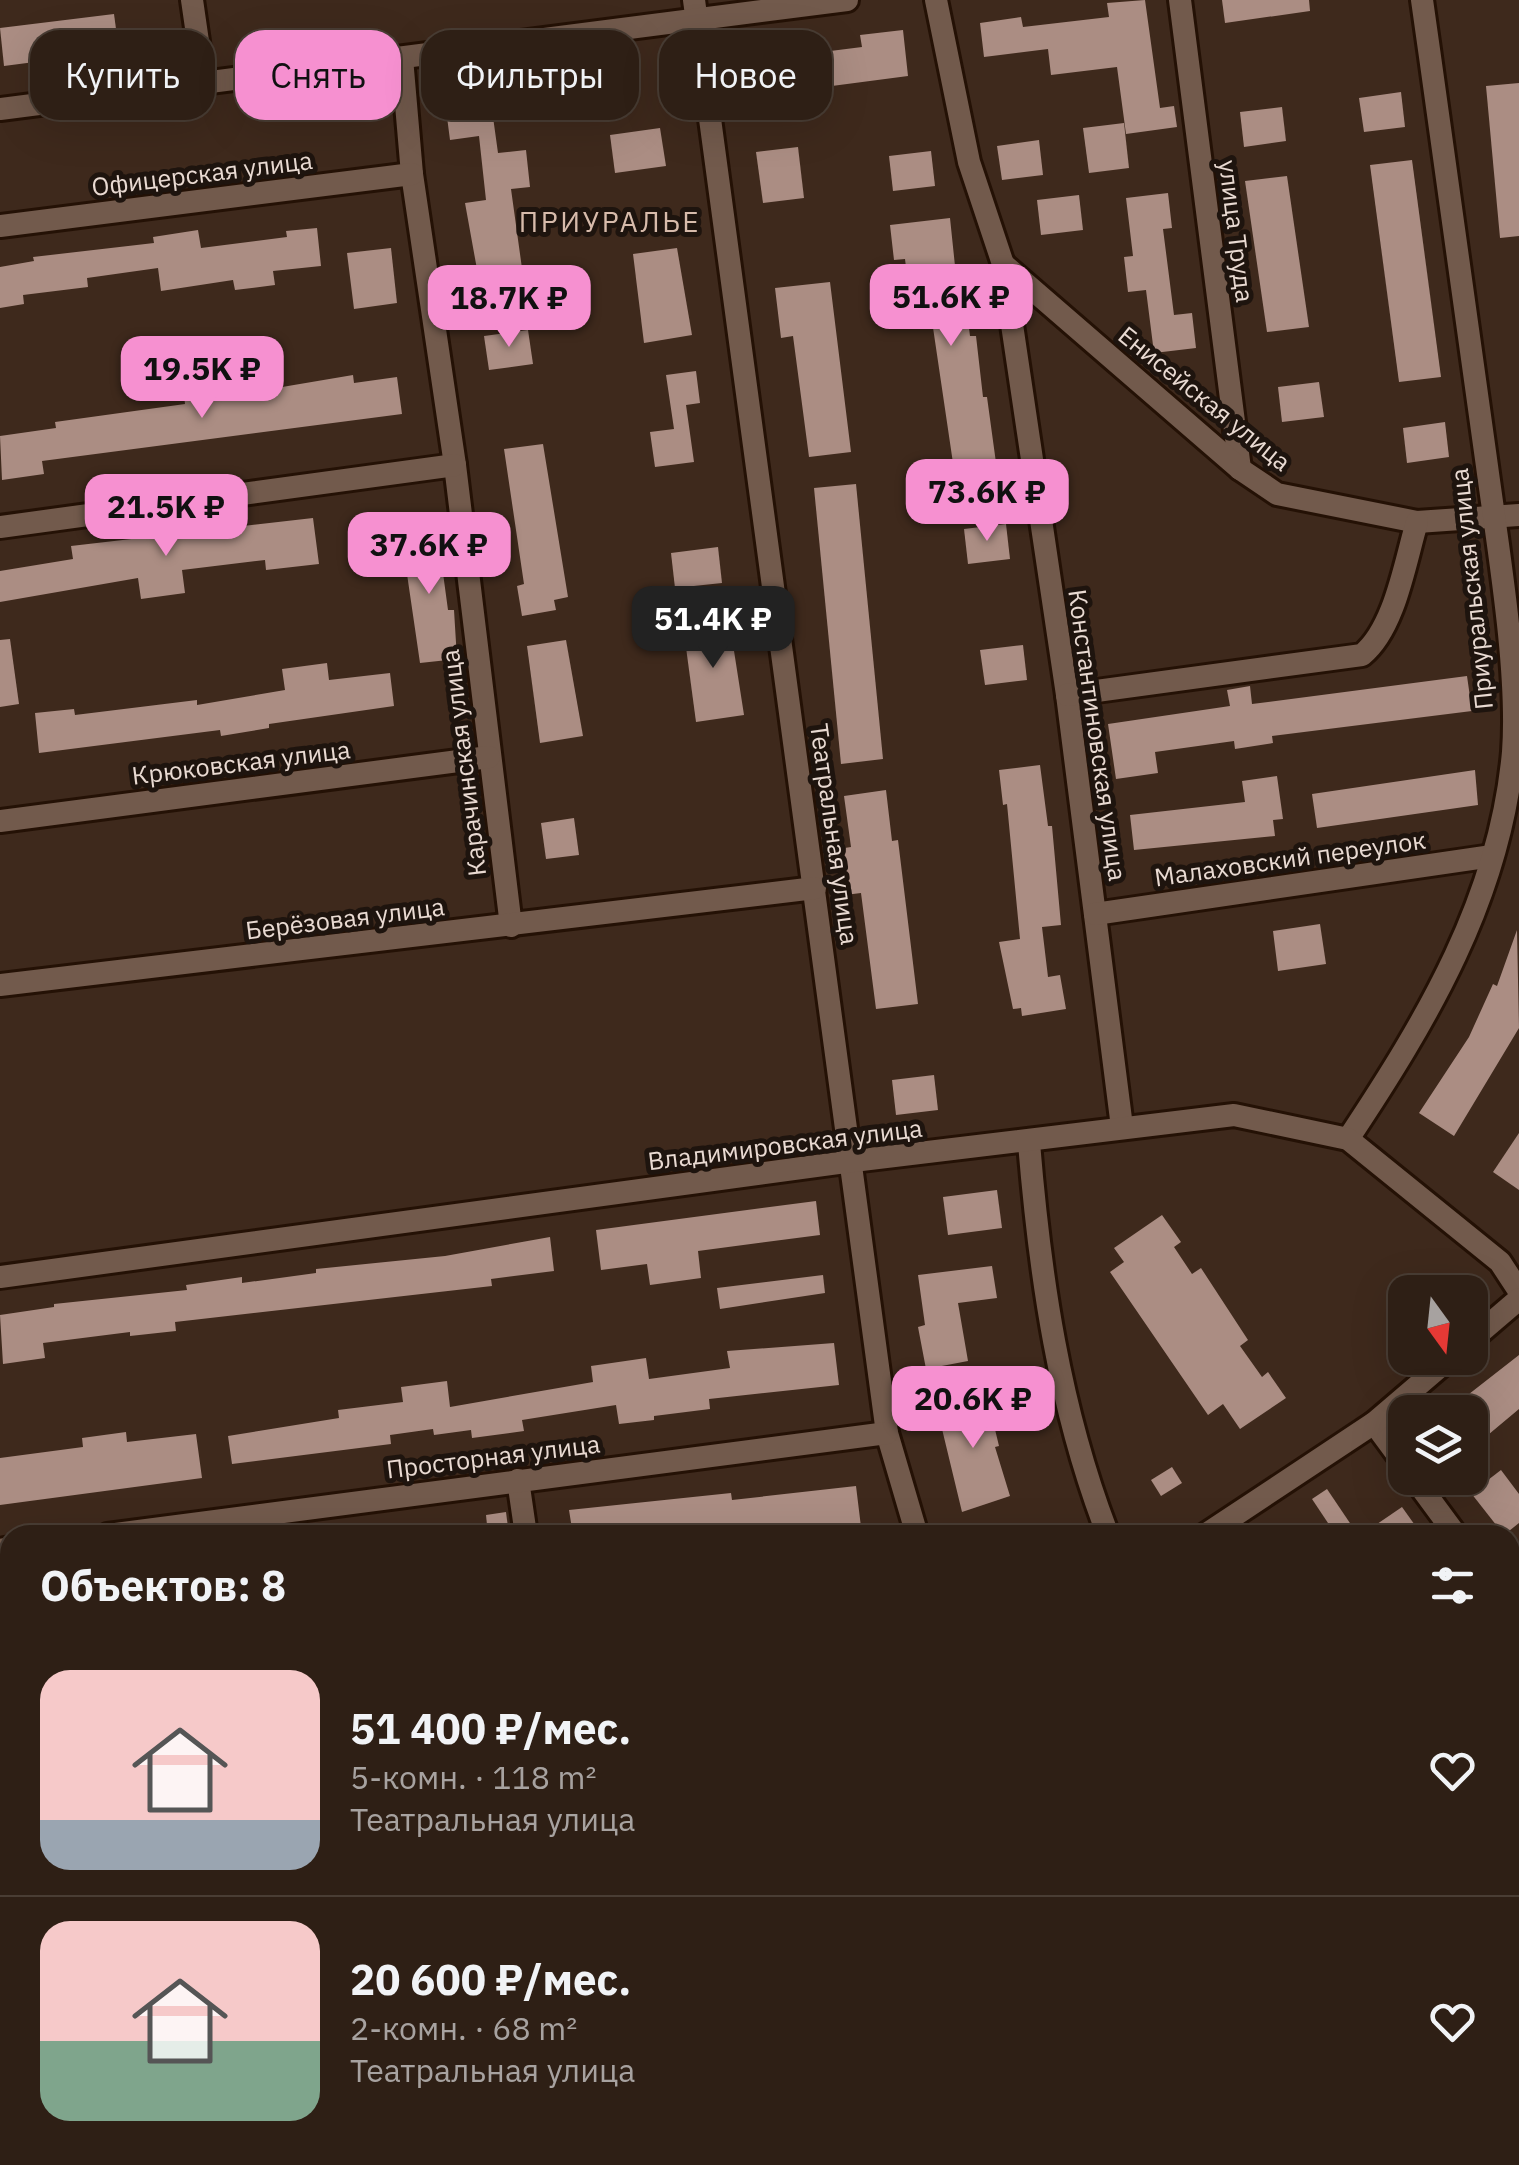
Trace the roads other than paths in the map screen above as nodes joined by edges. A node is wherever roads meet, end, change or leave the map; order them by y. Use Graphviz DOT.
graph roads {
  1 [pos="192,0"];
  2 [pos="677,0"];
  3 [pos="848,0"];
  4 [pos="936,0"];
  5 [pos="1180,0"];
  6 [pos="1422,0"];
  7 [pos="696,9"];
  8 [pos="196,30"];
  9 [pos="402,58"];
  10 [pos="215,82"];
  11 [pos="30,105"];
  12 [pos="0,109"];
  13 [pos="412,174"];
  14 [pos="0,226"];
  15 [pos="1002,264"];
  16 [pos="456,465"];
  17 [pos="1240,469"];
  18 [pos="1519,515"];
  19 [pos="1494,518"];
  20 [pos="1417,522"];
  21 [pos="0,527"];
  22 [pos="1067,695"];
  23 [pos="490,757"];
  24 [pos="0,821"];
  25 [pos="1492,856"];
  26 [pos="814,888"];
  27 [pos="1095,914"];
  28 [pos="511,926"];
  29 [pos="0,986"];
  30 [pos="1122,1127"];
  31 [pos="1348,1138"];
  32 [pos="1029,1142"];
  33 [pos="853,1162"];
  34 [pos="0,1276"];
  35 [pos="1519,1291"];
  36 [pos="1519,1299"];
  37 [pos="1488,1326"];
  38 [pos="1430,1375"];
  39 [pos="1374,1423"];
  40 [pos="887,1433"];
  41 [pos="1388,1442"];
  42 [pos="518,1480"];
  43 [pos="1427,1495"];
  44 [pos="233,1525"];
  45 [pos="525,1525"];
  46 [pos="913,1525"];
  47 [pos="1104,1525"];
  48 [pos="1219,1525"];
  49 [pos="1449,1525"];
  1 -- 8 [label="street"];
  2 -- 7 [label="street"];
  3 -- 7 [label="street"];
  4 -- 15 [label="street, Константиновская улица"];
  5 -- 17 [label="street, улица Труда"];
  6 -- 19 [label="street, Приуральская улица"];
  7 -- 9 [label="street"];
  7 -- 26 [label="street, Театральная улица"];
  9 -- 10 [label="street"];
  9 -- 13 [label="street, Карачинская улица"];
  11 -- 12 [label="street"];
  13 -- 14 [label="street, Офицерская улица"];
  13 -- 16 [label="street, Карачинская улица"];
  15 -- 17 [label="street, Енисейская улица"];
  15 -- 22 [label="street, Константиновская улица"];
  16 -- 21 [label="street"];
  16 -- 23 [label="street, Карачинская улица"];
  17 -- 20 [label="street, Енисейская улица"];
  18 -- 19 [label="street, Енисейская улица"];
  19 -- 20 [label="street, Енисейская улица"];
  19 -- 25 [label="street, Приуральская улица"];
  20 -- 22 [label="street"];
  22 -- 27 [label="street, Константиновская улица"];
  23 -- 24 [label="street, Крюковская улица"];
  23 -- 28 [label="street, Карачинская улица"];
  25 -- 27 [label="street, Малаховский переулок"];
  25 -- 31 [label="street, Приуральская улица"];
  26 -- 28 [label="street, Берёзовая улица"];
  26 -- 33 [label="street, Театральная улица"];
  27 -- 30 [label="street, Константиновская улица"];
  28 -- 29 [label="street, Берёзовая улица"];
  30 -- 31 [label="street, Владимировская улица"];
  30 -- 32 [label="street, Владимировская улица"];
  31 -- 35 [label="street, Владимировская улица"];
  32 -- 33 [label="street, Владимировская улица"];
  32 -- 47 [label="street"];
  33 -- 34 [label="street, Владимировская улица"];
  33 -- 40 [label="street, Театральная улица"];
  36 -- 37 [label="street"];
  38 -- 39 [label="street"];
  39 -- 41 [label="street"];
  39 -- 48 [label="street"];
  40 -- 42 [label="street, Просторная улица"];
  40 -- 46 [label="street, Театральная улица"];
  42 -- 44 [label="street, Просторная улица"];
  42 -- 45 [label="street"];
  43 -- 49 [label="street"];
}
